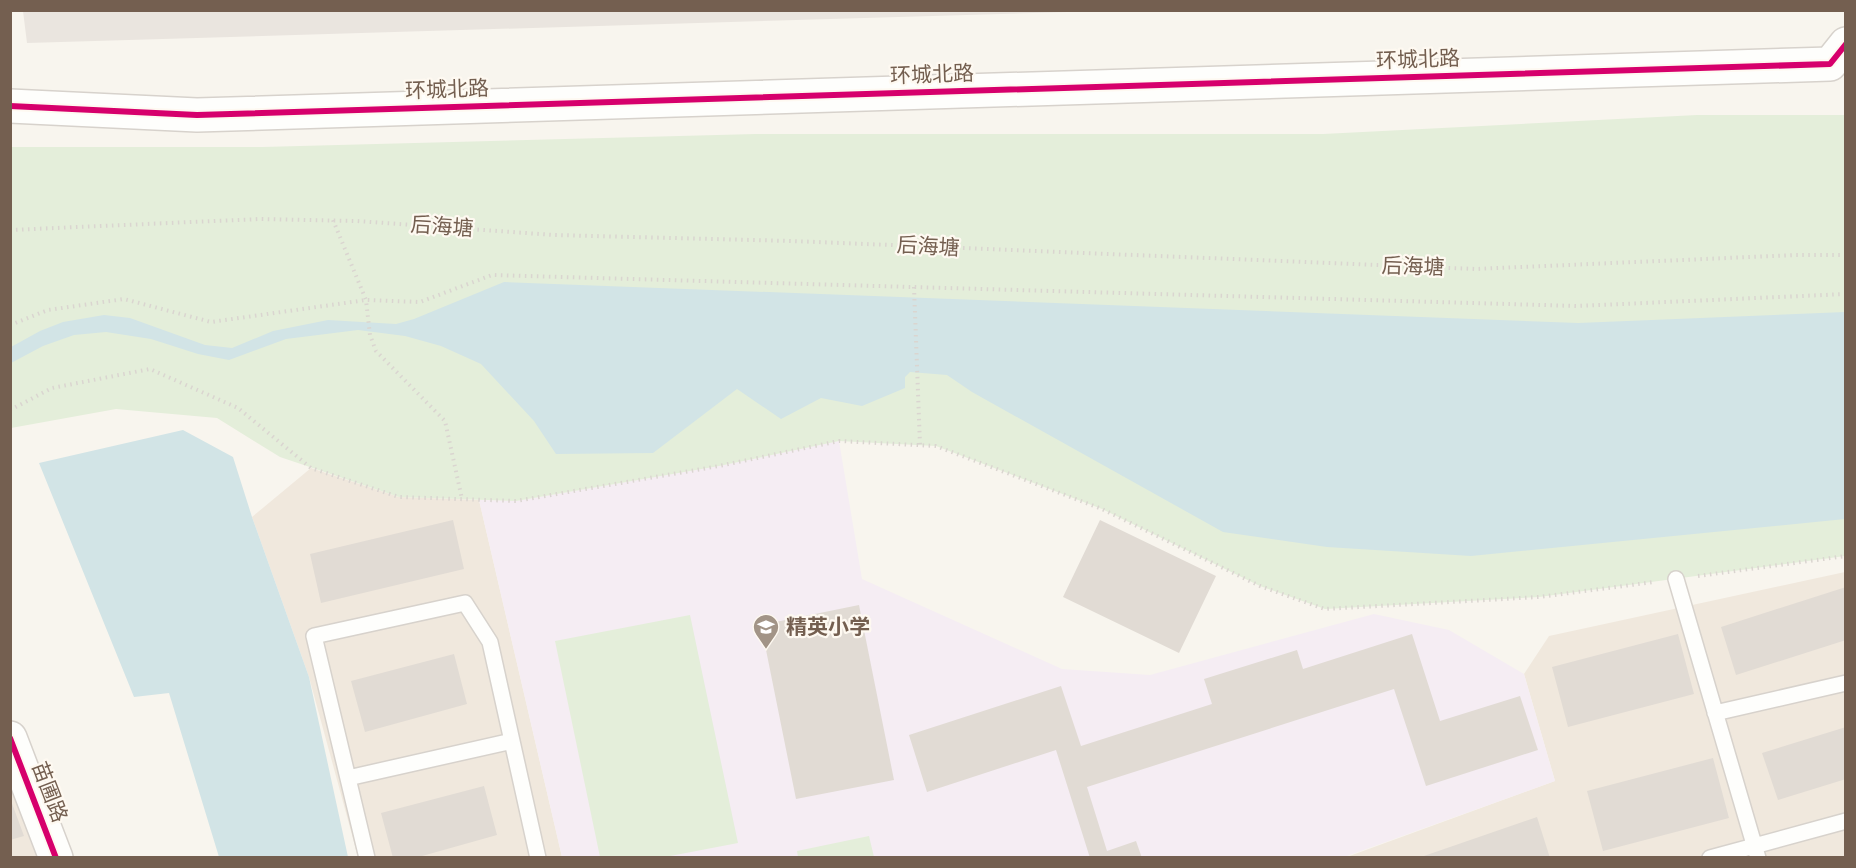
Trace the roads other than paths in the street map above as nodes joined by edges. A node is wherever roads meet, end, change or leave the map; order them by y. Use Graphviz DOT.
graph roads {
  1 [pos="1845,44"];
  2 [pos="10,106"];
  3 [pos="1676,579"];
  4 [pos="1845,683"];
  5 [pos="1715,713"];
  6 [pos="10,738"];
  7 [pos="512,741"];
  8 [pos="348,778"];
  9 [pos="1845,821"];
  10 [pos="1756,851"];
  11 [pos="48,855"];
  12 [pos="367,858"];
  13 [pos="538,858"];
  14 [pos="1710,858"];
  1 -- 2 [label="street, 环城北路"];
  3 -- 5 [label="lane"];
  4 -- 5 [label="lane"];
  5 -- 10 [label="lane"];
  6 -- 11 [label="street, 苗圃路"];
  7 -- 8 [label="lane"];
  7 -- 8 [label="lane"];
  7 -- 13 [label="lane"];
  8 -- 12 [label="lane"];
  9 -- 10 [label="lane"];
  10 -- 14 [label="lane"];
}
